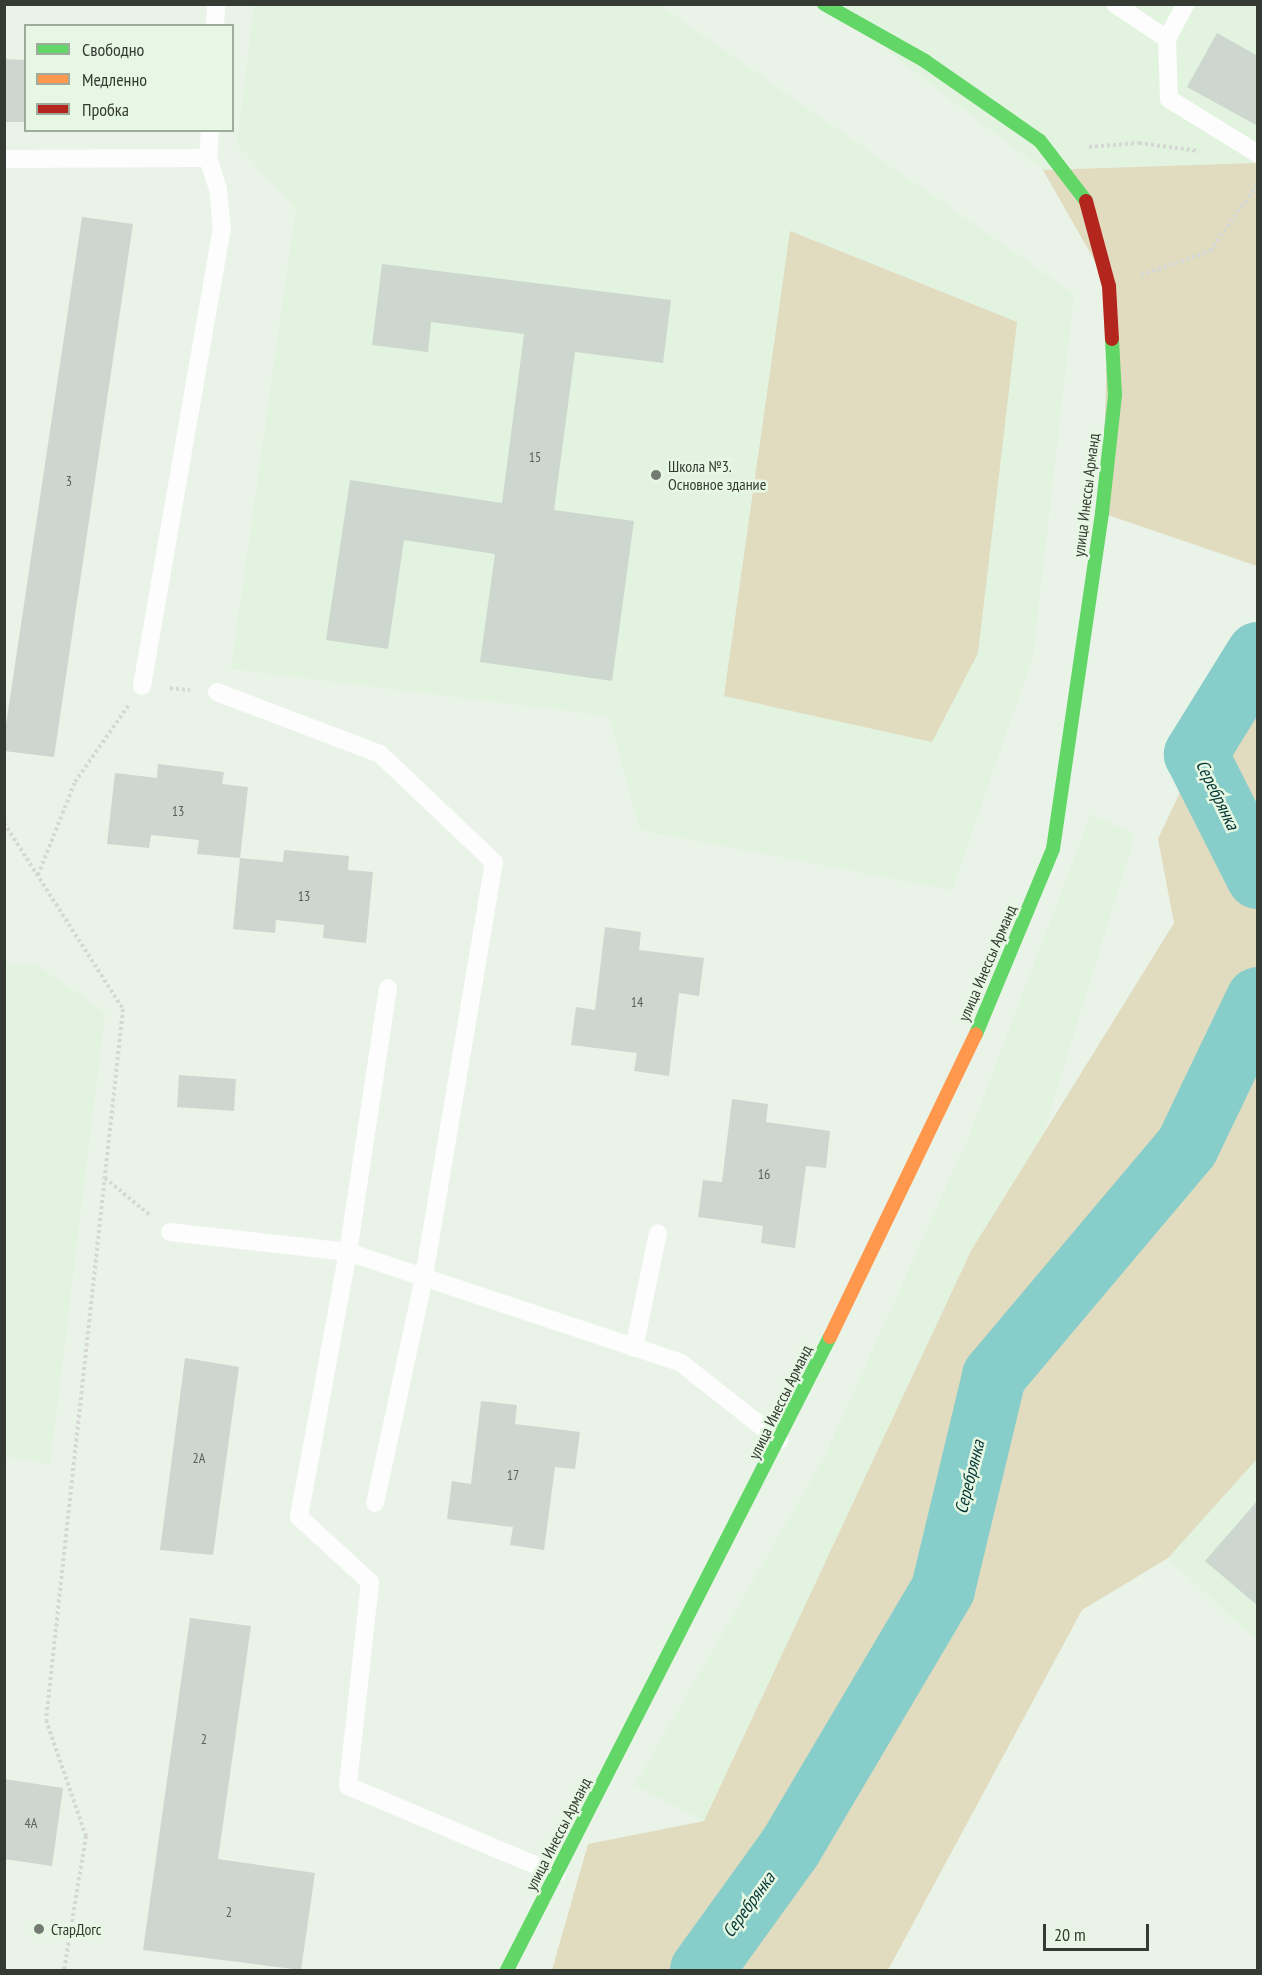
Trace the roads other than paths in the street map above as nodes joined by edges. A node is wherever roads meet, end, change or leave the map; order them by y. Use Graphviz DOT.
graph roads {
  1 [pos="216,4"];
  2 [pos="824,4"];
  3 [pos="1115,4"];
  4 [pos="1186,4"];
  5 [pos="847,9"];
  6 [pos="215,24"];
  7 [pos="1167,39"];
  8 [pos="210,132"];
  9 [pos="1257,154"];
  10 [pos="208,158"];
  11 [pos="4,159"];
  12 [pos="142,686"];
  13 [pos="217,692"];
  14 [pos="388,988"];
  15 [pos="170,1232"];
  16 [pos="658,1233"];
  17 [pos="348,1252"];
  18 [pos="424,1277"];
  19 [pos="634,1348"];
  20 [pos="779,1440"];
  21 [pos="375,1503"];
  22 [pos="556,1874"];
  23 [pos="507,1971"];
  1 -- 6 [label="lane"];
  2 -- 5 [label="street, улица Инессы Арманд"];
  3 -- 7 [label="lane"];
  4 -- 7 [label="lane"];
  5 -- 20 [label="street, улица Инессы Арманд"];
  7 -- 9 [label="lane"];
  8 -- 10 [label="lane"];
  10 -- 11 [label="lane"];
  10 -- 12 [label="lane"];
  13 -- 18 [label="lane"];
  14 -- 17 [label="lane"];
  15 -- 17 [label="lane"];
  16 -- 19 [label="lane"];
  17 -- 18 [label="lane"];
  17 -- 22 [label="lane"];
  18 -- 19 [label="lane"];
  18 -- 21 [label="lane"];
  19 -- 20 [label="lane"];
  20 -- 22 [label="street, улица Инессы Арманд"];
  22 -- 23 [label="street, улица Инессы Арманд"];
}
